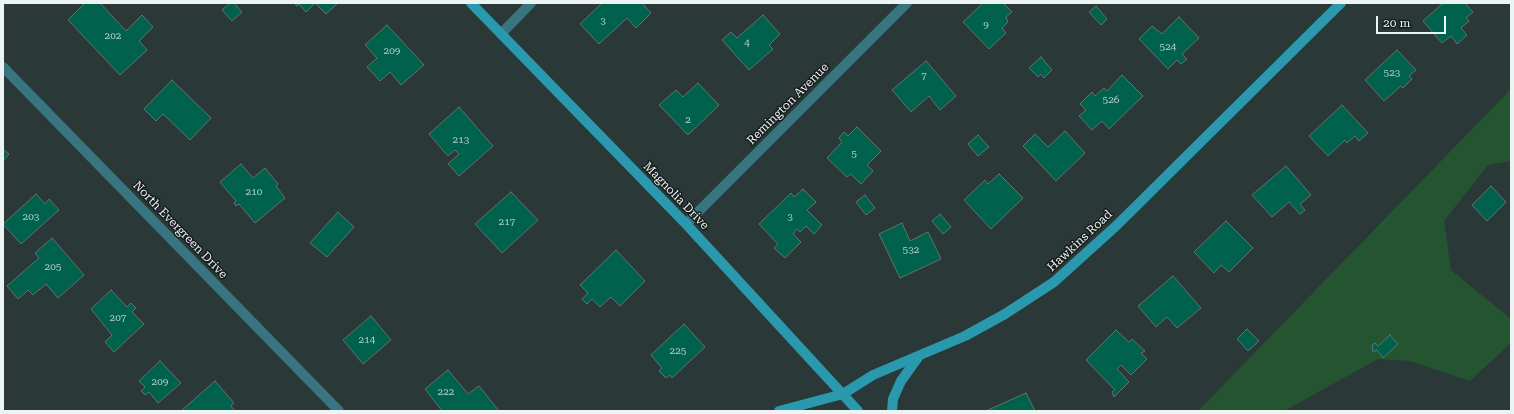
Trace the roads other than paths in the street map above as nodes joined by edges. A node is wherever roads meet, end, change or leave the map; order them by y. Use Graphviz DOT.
graph roads {
  1 [pos="471,3"];
  2 [pos="531,3"];
  3 [pos="907,3"];
  4 [pos="1341,3"];
  5 [pos="501,34"];
  6 [pos="3,67"];
  7 [pos="686,224"];
  8 [pos="919,356"];
  9 [pos="843,394"];
  10 [pos="339,411"];
  11 [pos="779,411"];
  12 [pos="858,411"];
  13 [pos="892,411"];
  1 -- 5 [label="street, Magnolia Drive"];
  2 -- 5 [label="street"];
  3 -- 7 [label="street, Remington Avenue"];
  4 -- 8 [label="street, Hawkins Road"];
  5 -- 7 [label="street, Magnolia Drive"];
  6 -- 10 [label="street, North Evergreen Drive"];
  7 -- 9 [label="street, Magnolia Drive"];
  8 -- 9 [label="street, Hawkins Road"];
  8 -- 13 [label="street"];
  9 -- 11 [label="street, Hawkins Road"];
  9 -- 12 [label="street, Magnolia Drive"];
}
